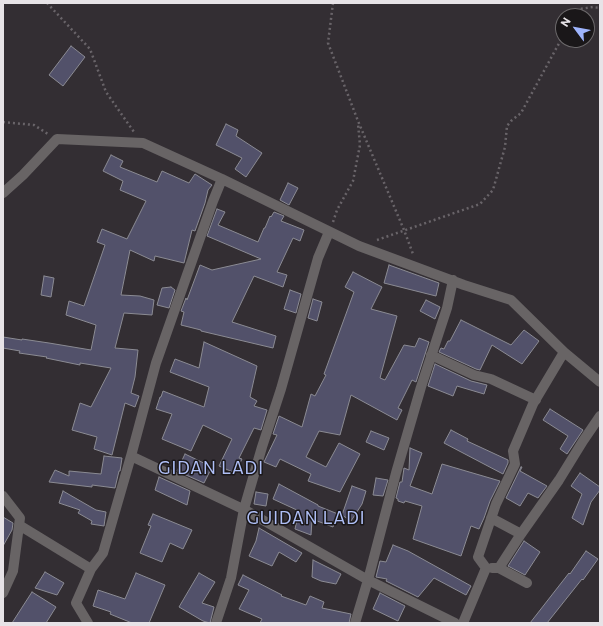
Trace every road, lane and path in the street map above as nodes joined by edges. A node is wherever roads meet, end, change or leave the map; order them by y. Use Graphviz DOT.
graph roads {
  1 [pos="47,3"];
  2 [pos="333,3"];
  3 [pos="580,8"];
  4 [pos="600,8"];
  5 [pos="556,48"];
  6 [pos="358,121"];
  7 [pos="3,122"];
  8 [pos="57,139"];
  9 [pos="143,144"];
  10 [pos="222,180"];
  11 [pos="3,193"];
  12 [pos="404,230"];
  13 [pos="329,232"];
  14 [pos="359,246"];
  15 [pos="418,268"];
  16 [pos="453,280"];
  17 [pos="564,352"];
  18 [pos="431,355"];
  19 [pos="600,382"];
  20 [pos="536,400"];
  21 [pos="600,416"];
  22 [pos="131,456"];
  23 [pos="3,496"];
  24 [pos="244,509"];
  25 [pos="491,518"];
  26 [pos="19,526"];
  27 [pos="521,534"];
  28 [pos="486,568"];
  29 [pos="499,568"];
  30 [pos="91,569"];
  31 [pos="368,580"];
  32 [pos="527,583"];
  33 [pos="3,593"];
  34 [pos="88,623"];
  35 [pos="216,623"];
  36 [pos="355,623"];
  37 [pos="455,623"];
  38 [pos="462,623"];
  1 -- 9 [label="path"];
  2 -- 6 [label="path"];
  3 -- 4 [label="path"];
  5 -- 12 [label="path"];
  6 -- 12 [label="path"];
  6 -- 13 [label="path"];
  7 -- 8 [label="path"];
  8 -- 9 [label="street"];
  8 -- 11 [label="street"];
  9 -- 10 [label="street"];
  10 -- 13 [label="street"];
  10 -- 22 [label="street"];
  12 -- 14 [label="path"];
  12 -- 15 [label="path"];
  13 -- 14 [label="street"];
  13 -- 24 [label="street"];
  14 -- 15 [label="street"];
  15 -- 16 [label="street"];
  16 -- 17 [label="street"];
  16 -- 18 [label="street"];
  17 -- 19 [label="street"];
  17 -- 20 [label="street"];
  18 -- 20 [label="street"];
  18 -- 31 [label="street"];
  20 -- 25 [label="street"];
  21 -- 27 [label="street"];
  22 -- 24 [label="street"];
  22 -- 30 [label="street"];
  23 -- 26 [label="street"];
  24 -- 31 [label="street"];
  24 -- 35 [label="street"];
  25 -- 27 [label="street"];
  25 -- 28 [label="street"];
  26 -- 30 [label="street"];
  26 -- 33 [label="street"];
  27 -- 29 [label="street"];
  28 -- 29 [label="street"];
  28 -- 38 [label="street"];
  29 -- 32 [label="street"];
  30 -- 34 [label="street"];
  31 -- 36 [label="street"];
  31 -- 37 [label="street"];
}
